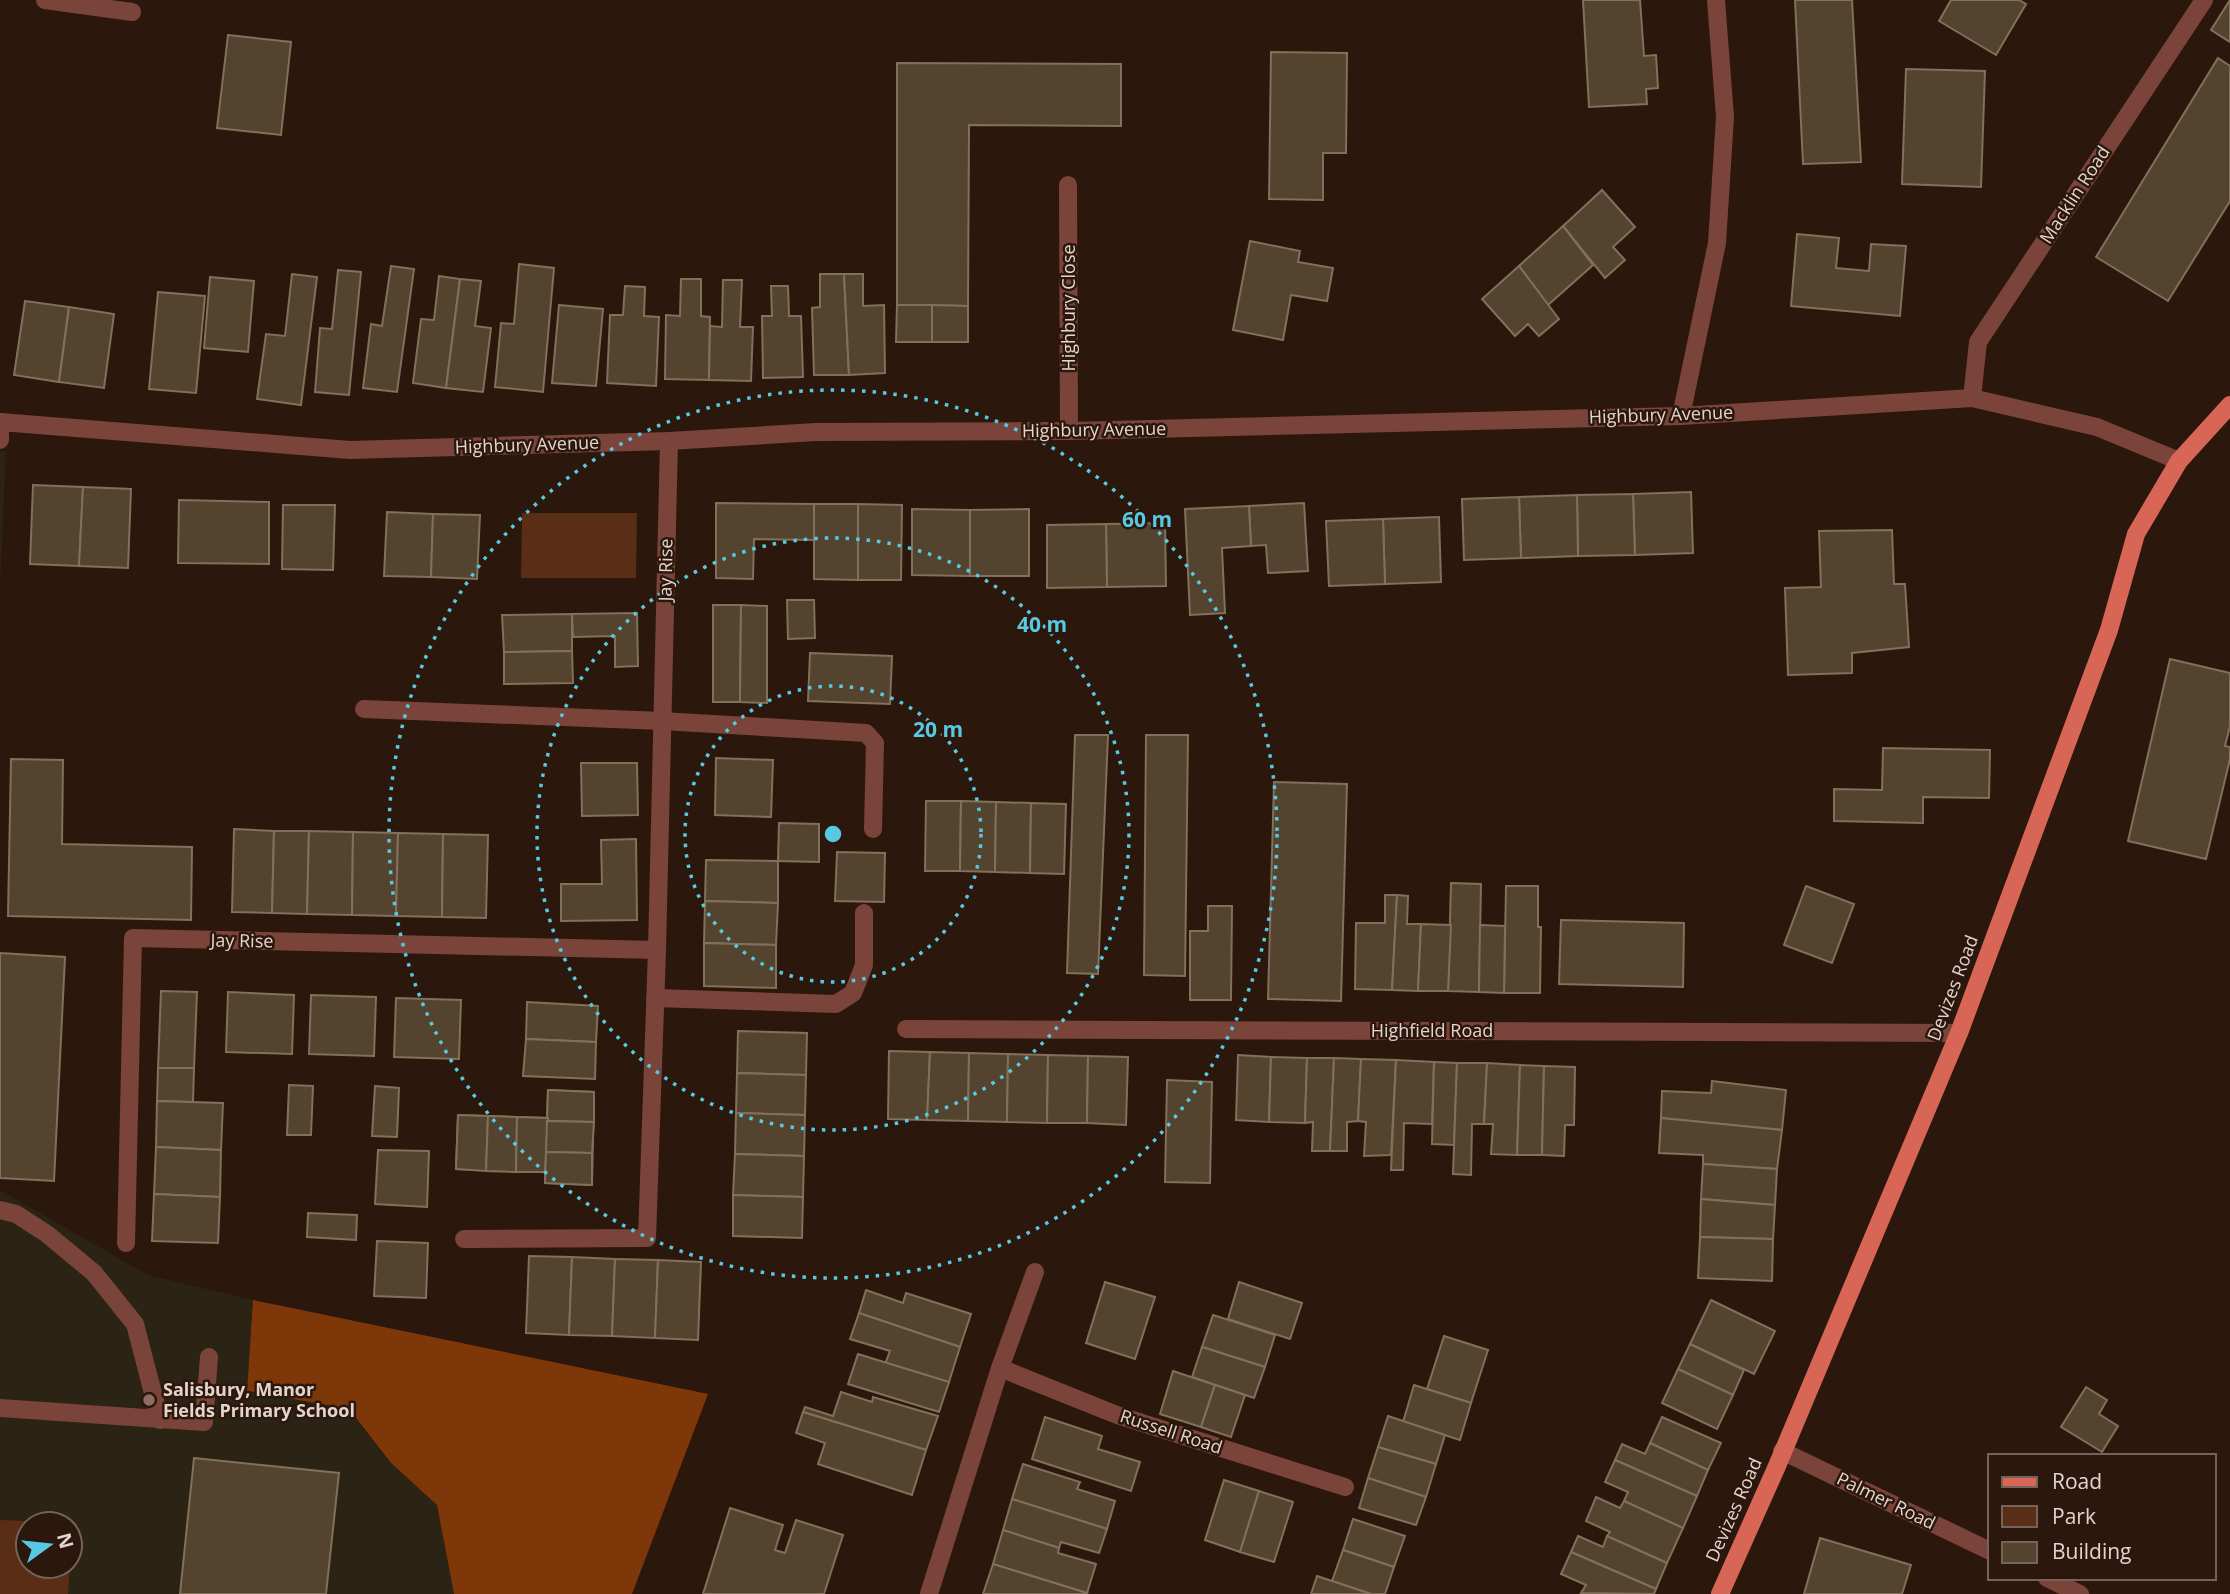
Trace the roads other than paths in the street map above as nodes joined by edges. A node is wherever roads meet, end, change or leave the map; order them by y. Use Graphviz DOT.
graph roads {
  1 [pos="45,0"];
  2 [pos="1716,0"];
  3 [pos="2204,0"];
  4 [pos="132,12"];
  5 [pos="1068,185"];
  6 [pos="1972,398"];
  7 [pos="2230,405"];
  8 [pos="1681,416"];
  9 [pos="0,422"];
  10 [pos="1069,431"];
  11 [pos="0,440"];
  12 [pos="669,441"];
  13 [pos="2179,461"];
  14 [pos="364,709"];
  15 [pos="662,721"];
  16 [pos="873,829"];
  17 [pos="864,913"];
  18 [pos="657,950"];
  19 [pos="655,998"];
  20 [pos="906,1029"];
  21 [pos="1959,1033"];
  22 [pos="0,1210"];
  23 [pos="464,1239"];
  24 [pos="126,1243"];
  25 [pos="1035,1272"];
  26 [pos="209,1357"];
  27 [pos="1000,1368"];
  28 [pos="0,1408"];
  29 [pos="160,1420"];
  30 [pos="1782,1451"];
  31 [pos="1345,1487"];
  32 [pos="1988,1550"];
  33 [pos="2051,1580"];
  34 [pos="929,1594"];
  35 [pos="1720,1594"];
  36 [pos="2080,1594"];
  1 -- 4 [label="street"];
  2 -- 8 [label="street"];
  3 -- 6 [label="street, Macklin Road"];
  5 -- 10 [label="street, Highbury Close"];
  6 -- 8 [label="street, Highbury Avenue"];
  6 -- 13 [label="street, Highbury Avenue"];
  7 -- 13 [label="main road, Devizes Road"];
  8 -- 10 [label="street, Highbury Avenue"];
  9 -- 11 [label="street"];
  9 -- 12 [label="street, Highbury Avenue"];
  10 -- 12 [label="street, Highbury Avenue"];
  12 -- 15 [label="street, Jay Rise"];
  13 -- 21 [label="main road, Devizes Road"];
  14 -- 15 [label="street"];
  15 -- 16 [label="street"];
  15 -- 18 [label="street, Jay Rise"];
  17 -- 19 [label="street"];
  18 -- 19 [label="street, Jay Rise"];
  18 -- 24 [label="street, Jay Rise"];
  19 -- 23 [label="street, Jay Rise"];
  20 -- 21 [label="street, Highfield Road"];
  21 -- 30 [label="main road, Devizes Road"];
  22 -- 29 [label="street"];
  25 -- 27 [label="street"];
  26 -- 29 [label="street"];
  27 -- 31 [label="street, Russell Road"];
  27 -- 34 [label="street"];
  28 -- 29 [label="street"];
  30 -- 32 [label="street, Palmer Road"];
  30 -- 35 [label="main road, Devizes Road"];
  33 -- 36 [label="street"];
}
